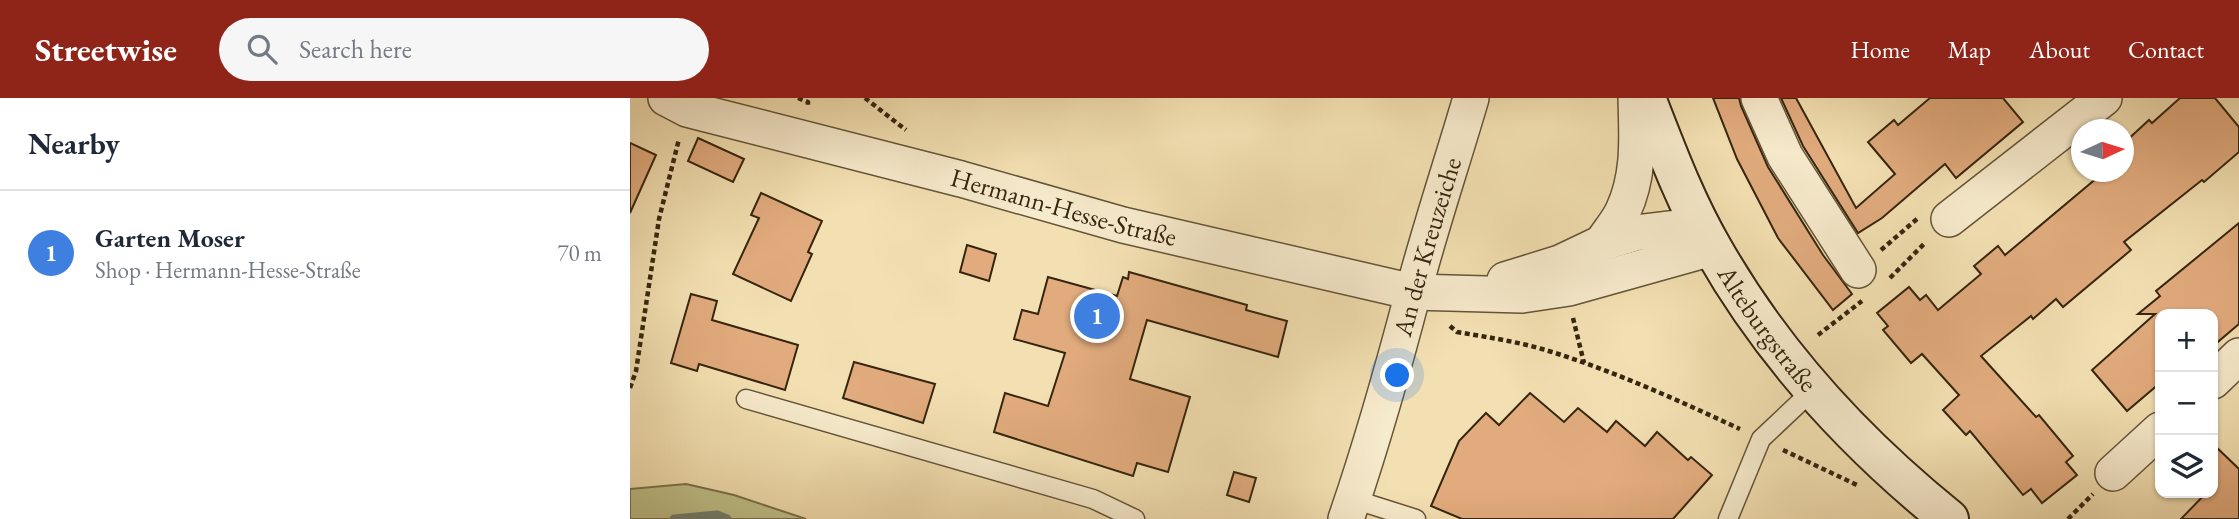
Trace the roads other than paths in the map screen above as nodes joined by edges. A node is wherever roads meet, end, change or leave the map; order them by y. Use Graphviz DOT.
graph roads {
  1 [pos="1471,98"];
  2 [pos="1636,98"];
  3 [pos="1646,98"];
  4 [pos="1759,98"];
  5 [pos="2104,98"];
  6 [pos="676,103"];
  7 [pos="1949,219"];
  8 [pos="1707,237"];
  9 [pos="1602,243"];
  10 [pos="1858,270"];
  11 [pos="1413,292"];
  12 [pos="1465,293"];
  13 [pos="2239,356"];
  14 [pos="2218,375"];
  15 [pos="1814,389"];
  16 [pos="746,399"];
  17 [pos="2155,435"];
  18 [pos="2113,473"];
  19 [pos="1350,509"];
  20 [pos="1135,519"];
  21 [pos="1416,519"];
  22 [pos="1728,519"];
  23 [pos="1949,519"];
  1 -- 11 [label="street, An der Kreuzeiche"];
  2 -- 9 [label="street"];
  3 -- 8 [label="main road, Alteburgstraße"];
  4 -- 10 [label="street"];
  5 -- 7 [label="street"];
  6 -- 11 [label="street, Hermann-Hesse-Straße"];
  8 -- 9 [label="street, Hermann-Hesse-Straße"];
  8 -- 12 [label="street, Hermann-Hesse-Straße"];
  8 -- 15 [label="main road, Alteburgstraße"];
  9 -- 12 [label="street, Hermann-Hesse-Straße"];
  11 -- 12 [label="street, Hermann-Hesse-Straße"];
  11 -- 19 [label="street, An der Kreuzeiche"];
  13 -- 14 [label="street"];
  15 -- 22 [label="lane"];
  15 -- 23 [label="main road, Alteburgstraße"];
  16 -- 20 [label="lane"];
  17 -- 18 [label="street"];
  19 -- 21 [label="lane"];
}
